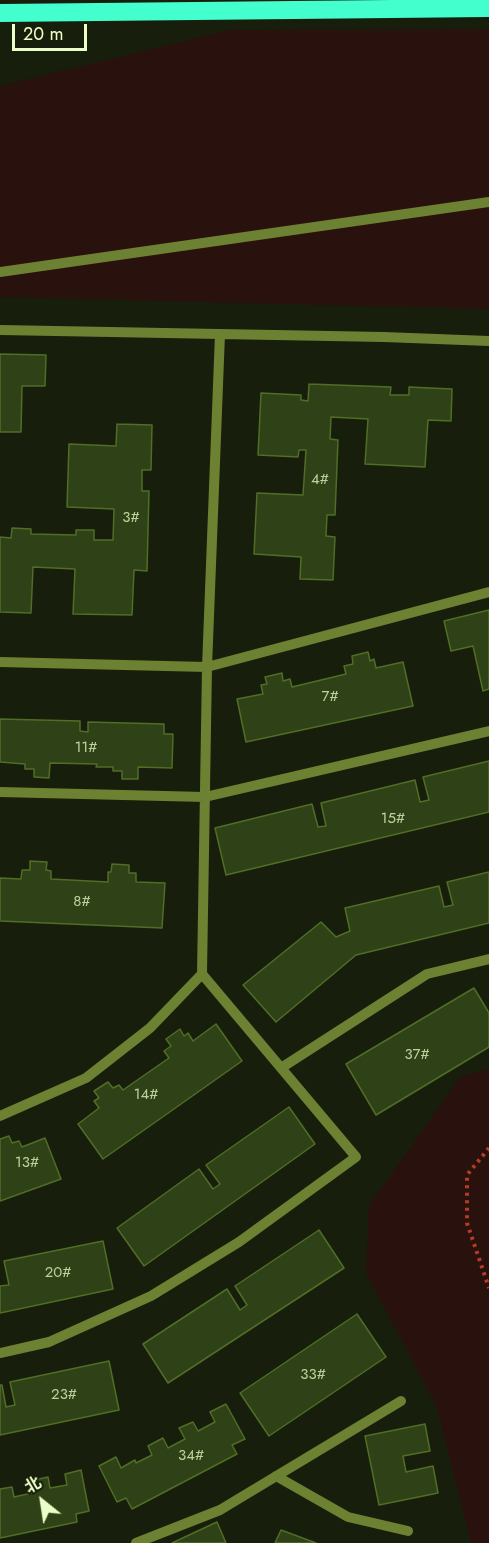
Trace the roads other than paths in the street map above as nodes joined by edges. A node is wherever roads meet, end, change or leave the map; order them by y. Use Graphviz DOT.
graph roads {
  1 [pos="489,8"];
  2 [pos="0,13"];
  3 [pos="489,202"];
  4 [pos="0,272"];
  5 [pos="0,330"];
  6 [pos="220,334"];
  7 [pos="489,341"];
  8 [pos="489,592"];
  9 [pos="0,662"];
  10 [pos="207,667"];
  11 [pos="489,732"];
  12 [pos="0,792"];
  13 [pos="205,797"];
  14 [pos="489,959"];
  15 [pos="202,974"];
  16 [pos="281,1068"];
  17 [pos="0,1116"];
  18 [pos="0,1353"];
  19 [pos="401,1401"];
  20 [pos="276,1476"];
  21 [pos="408,1531"];
  22 [pos="136,1543"];
  1 -- 2 [label="highway"];
  3 -- 4 [label="lane"];
  5 -- 6 [label="lane"];
  6 -- 7 [label="lane"];
  6 -- 10 [label="lane"];
  8 -- 10 [label="lane"];
  9 -- 10 [label="lane"];
  10 -- 13 [label="lane"];
  11 -- 13 [label="lane"];
  12 -- 13 [label="lane"];
  13 -- 15 [label="lane"];
  14 -- 16 [label="lane"];
  15 -- 16 [label="lane"];
  15 -- 17 [label="lane"];
  16 -- 18 [label="lane"];
  19 -- 20 [label="lane"];
  20 -- 21 [label="lane"];
  20 -- 22 [label="lane"];
}
